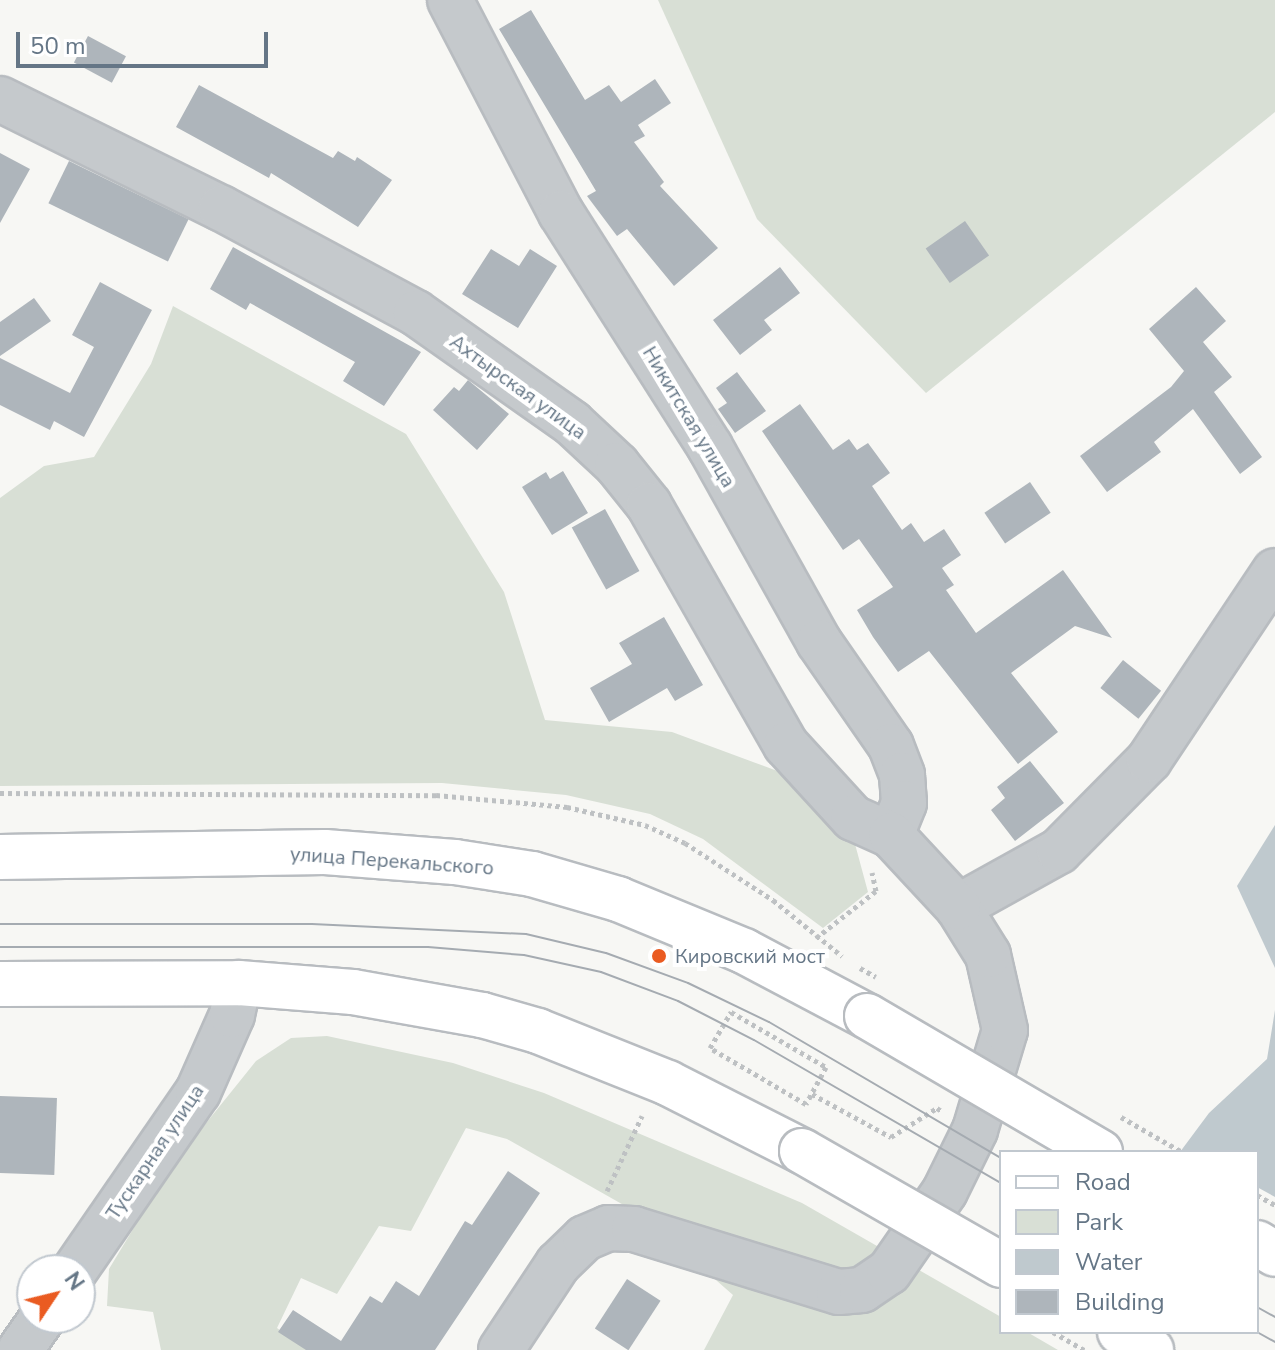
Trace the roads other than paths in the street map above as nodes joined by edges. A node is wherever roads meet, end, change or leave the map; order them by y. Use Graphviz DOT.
graph roads {
  1 [pos="450,0"];
  2 [pos="0,99"];
  3 [pos="1275,571"];
  4 [pos="881,850"];
  5 [pos="0,857"];
  6 [pos="958,907"];
  7 [pos="239,983"];
  8 [pos="0,984"];
  9 [pos="1097,1150"];
  10 [pos="86,1254"];
  11 [pos="999,1264"];
  12 [pos="1123,1334"];
  13 [pos="501,1350"];
  14 [pos="1151,1350"];
  1 -- 4 [label="street, Никитская улица"];
  2 -- 4 [label="street, Ахтырская улица"];
  3 -- 6 [label="street"];
  4 -- 6 [label="street"];
  5 -- 9 [label="main road, улица Перекальского, bridge"];
  6 -- 13 [label="street"];
  7 -- 8 [label="main road"];
  7 -- 10 [label="street, Тускарная улица"];
  7 -- 11 [label="main road, bridge"];
  12 -- 14 [label="main road"];
}
